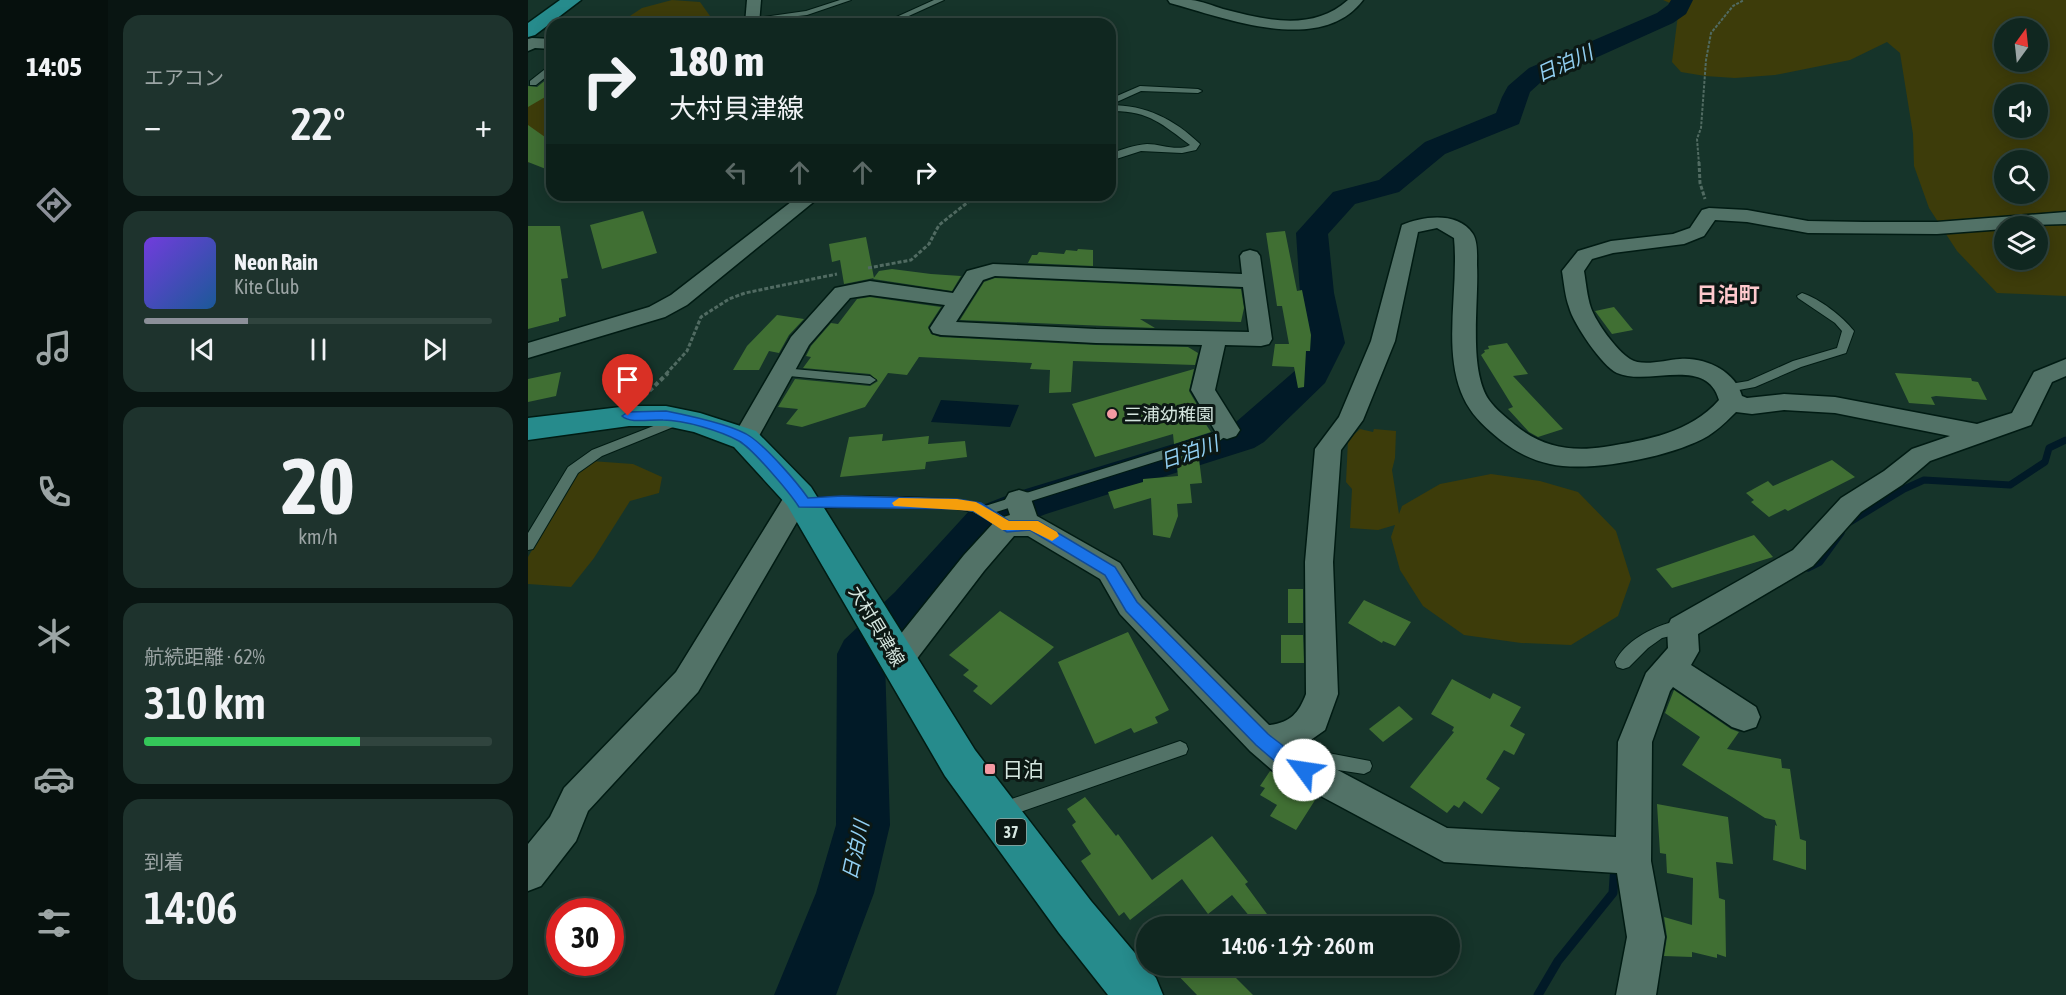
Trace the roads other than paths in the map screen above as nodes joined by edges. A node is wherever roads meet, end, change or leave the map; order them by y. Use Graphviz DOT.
graph roads {
  1 [pos="572,0"];
  2 [pos="754,0"];
  3 [pos="847,0"];
  4 [pos="940,0"];
  5 [pos="1175,0"];
  6 [pos="1356,0"];
  7 [pos="546,18"];
  8 [pos="546,18"];
  9 [pos="753,18"];
  10 [pos="773,18"];
  11 [pos="899,18"];
  12 [pos="528,31"];
  13 [pos="546,44"];
  14 [pos="528,46"];
  15 [pos="546,73"];
  16 [pos="533,83"];
  17 [pos="1198,91"];
  18 [pos="1116,99"];
  19 [pos="1116,108"];
  20 [pos="1116,156"];
  21 [pos="804,201"];
  22 [pos="2066,218"];
  23 [pos="1250,256"];
  24 [pos="1252,281"];
  25 [pos="1802,296"];
  26 [pos="959,301"];
  27 [pos="1215,338"];
  28 [pos="528,351"];
  29 [pos="2066,367"];
  30 [pos="783,372"];
  31 [pos="870,380"];
  32 [pos="1730,394"];
  33 [pos="1228,418"];
  34 [pos="681,419"];
  35 [pos="528,429"];
  36 [pos="1977,433"];
  37 [pos="745,439"];
  38 [pos="802,500"];
  39 [pos="980,509"];
  40 [pos="1017,517"];
  41 [pos="528,545"];
  42 [pos="1679,650"];
  43 [pos="897,660"];
  44 [pos="1623,662"];
  45 [pos="1744,717"];
  46 [pos="1275,739"];
  47 [pos="1180,749"];
  48 [pos="1364,766"];
  49 [pos="576,800"];
  50 [pos="997,812"];
  51 [pos="528,843"];
  52 [pos="1625,858"];
  53 [pos="528,873"];
  54 [pos="1139,995"];
  55 [pos="1636,995"];
  1 -- 8 [label="main road"];
  2 -- 9 [label="street"];
  3 -- 10 [label="lane"];
  4 -- 11 [label="lane"];
  5 -- 6 [label="street"];
  7 -- 12 [label="main road"];
  13 -- 14 [label="street"];
  15 -- 16 [label="lane"];
  17 -- 18 [label="lane"];
  19 -- 20 [label="lane"];
  21 -- 28 [label="street"];
  22 -- 32 [label="street"];
  23 -- 24 [label="street"];
  24 -- 26 [label="street"];
  24 -- 27 [label="street"];
  25 -- 32 [label="lane"];
  26 -- 27 [label="street"];
  26 -- 30 [label="street"];
  27 -- 33 [label="street"];
  29 -- 36 [label="street"];
  30 -- 31 [label="lane"];
  30 -- 37 [label="street"];
  32 -- 36 [label="street"];
  32 -- 46 [label="street"];
  33 -- 40 [label="lane"];
  34 -- 35 [label="main road, 大村貝津線 / 37"];
  34 -- 37 [label="main road, 大村貝津線 / 37"];
  34 -- 41 [label="lane"];
  36 -- 42 [label="street"];
  37 -- 38 [label="main road, 大村貝津線 / 37"];
  38 -- 39 [label="lane"];
  38 -- 43 [label="main road, 大村貝津線 / 37"];
  38 -- 49 [label="street"];
  39 -- 40 [label="lane"];
  39 -- 40 [label="lane"];
  40 -- 43 [label="street"];
  40 -- 46 [label="street"];
  42 -- 44 [label="lane"];
  42 -- 45 [label="street"];
  42 -- 52 [label="street"];
  43 -- 50 [label="main road, 大村貝津線 / 37"];
  46 -- 48 [label="lane"];
  46 -- 52 [label="street"];
  47 -- 50 [label="lane"];
  49 -- 51 [label="street"];
  49 -- 53 [label="street"];
  50 -- 54 [label="main road, 大村貝津線 / 37"];
  52 -- 55 [label="street"];
}
